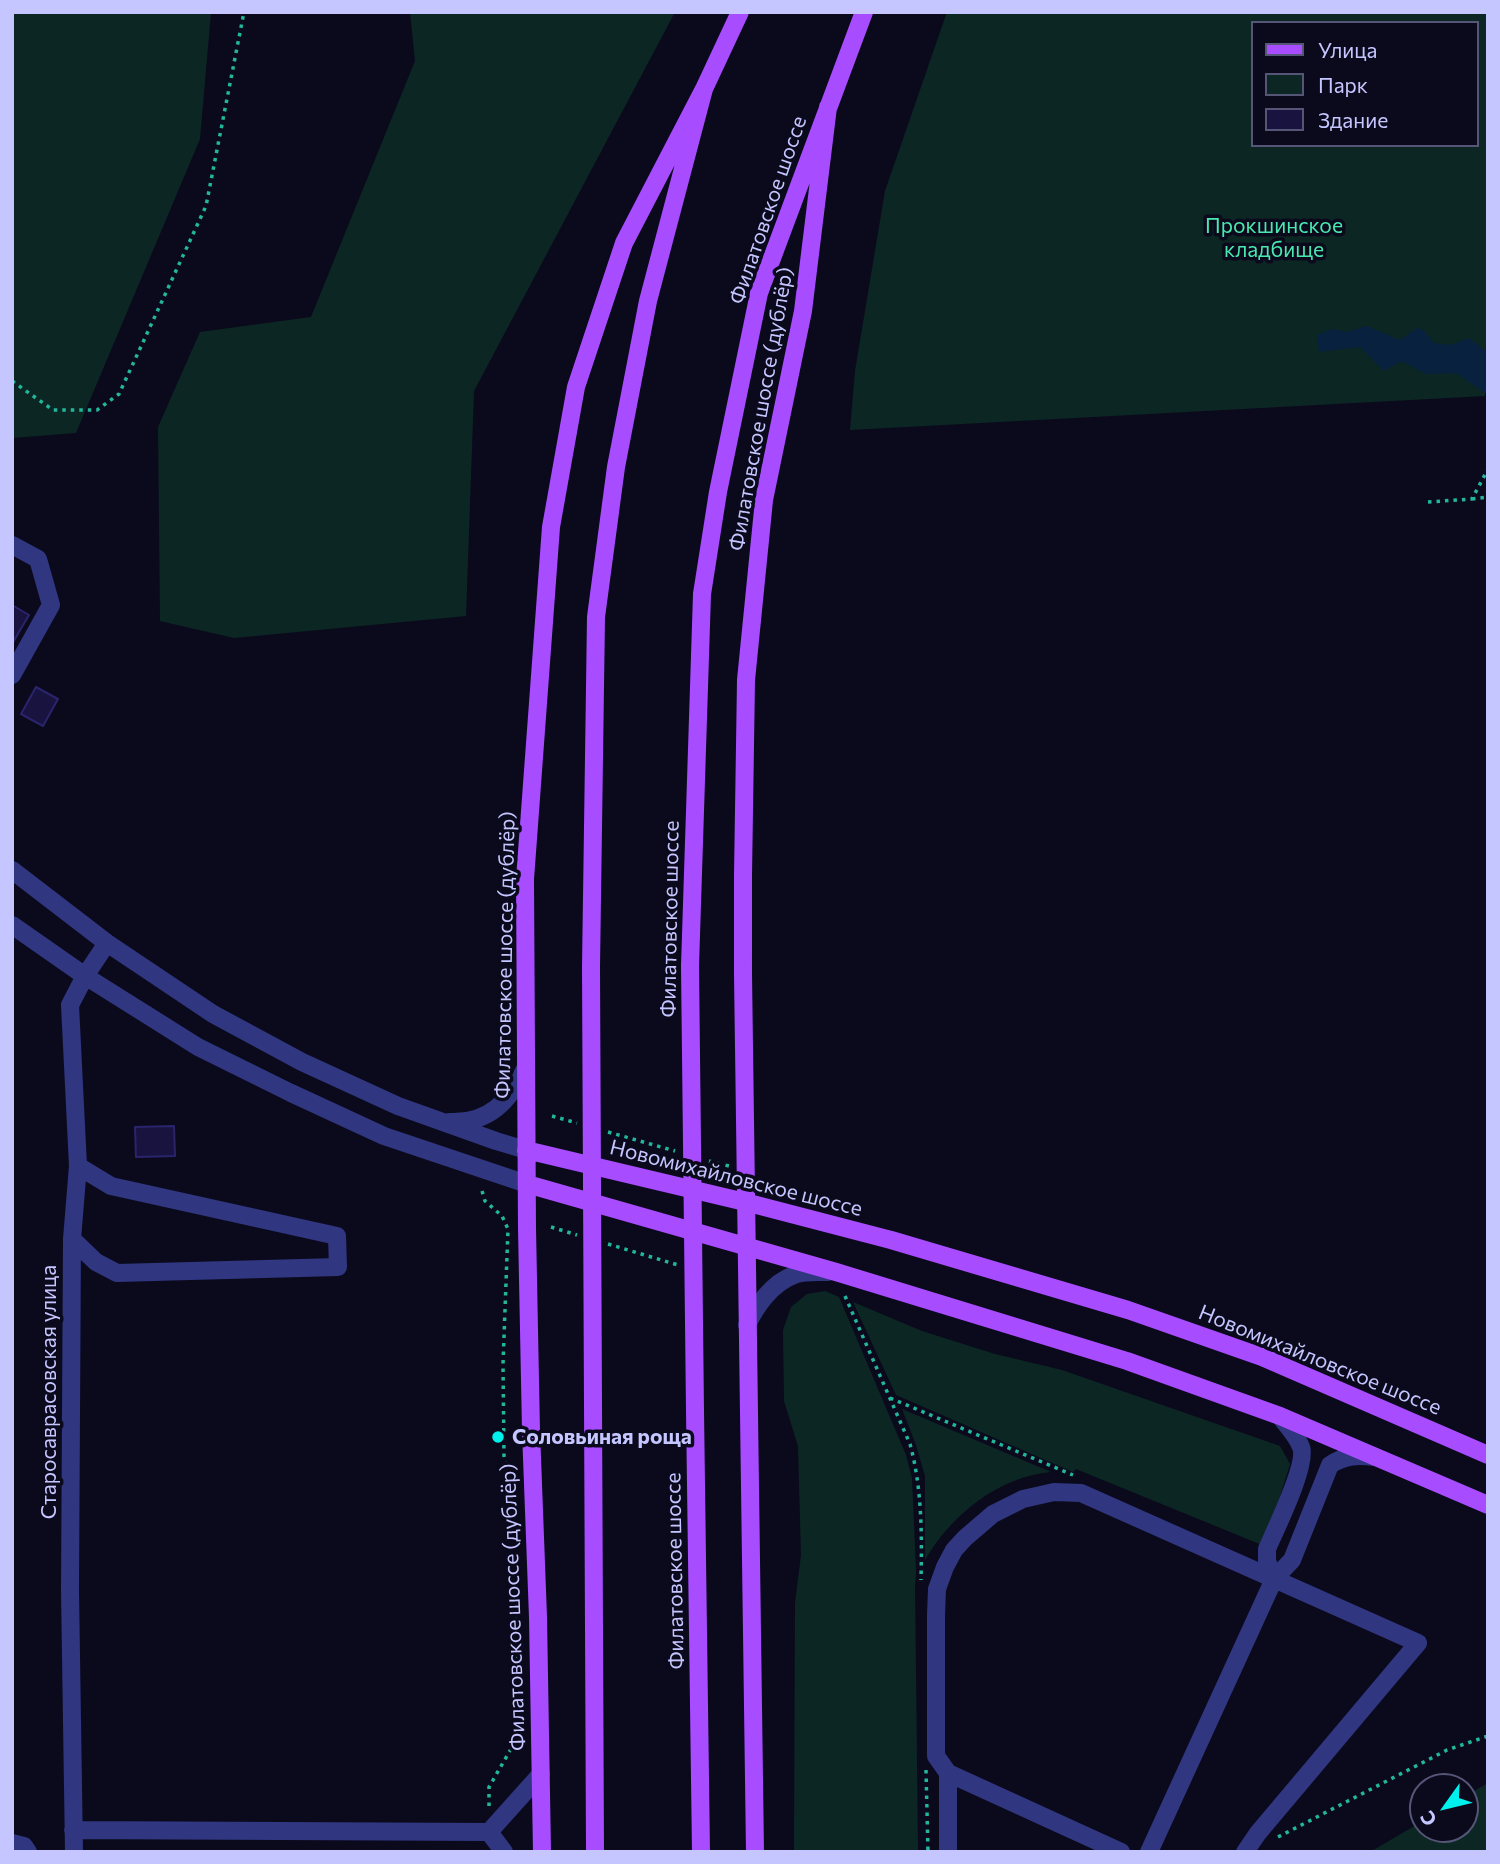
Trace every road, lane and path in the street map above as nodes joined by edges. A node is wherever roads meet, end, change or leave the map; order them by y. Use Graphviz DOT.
graph roads {
  1 [pos="243,12"];
  2 [pos="740,12"];
  3 [pos="864,12"];
  4 [pos="704,89"];
  5 [pos="828,107"];
  6 [pos="12,381"];
  7 [pos="1488,469"];
  8 [pos="1488,497"];
  9 [pos="1472,499"];
  10 [pos="1428,502"];
  11 [pos="12,545"];
  12 [pos="12,675"];
  13 [pos="12,870"];
  14 [pos="12,925"];
  15 [pos="107,943"];
  16 [pos="85,976"];
  17 [pos="526,1067"];
  18 [pos="552,1116"];
  19 [pos="442,1122"];
  20 [pos="577,1123"];
  21 [pos="603,1130"];
  22 [pos="526,1150"];
  23 [pos="679,1152"];
  24 [pos="704,1159"];
  25 [pos="78,1166"];
  26 [pos="729,1166"];
  27 [pos="527,1184"];
  28 [pos="482,1191"];
  29 [pos="745,1202"];
  30 [pos="551,1227"];
  31 [pos="589,1238"];
  32 [pos="72,1239"];
  33 [pos="601,1242"];
  34 [pos="746,1247"];
  35 [pos="688,1269"];
  36 [pos="836,1272"];
  37 [pos="845,1296"];
  38 [pos="747,1325"];
  39 [pos="890,1398"];
  40 [pos="1280,1416"];
  41 [pos="1488,1455"];
  42 [pos="1379,1457"];
  43 [pos="1074,1475"];
  44 [pos="1488,1505"];
  45 [pos="925,1573"];
  46 [pos="1274,1579"];
  47 [pos="1488,1735"];
  48 [pos="948,1773"];
  49 [pos="541,1774"];
  50 [pos="73,1830"];
  51 [pos="489,1832"];
  52 [pos="1272,1840"];
  53 [pos="12,1843"];
  54 [pos="28,1852"];
  55 [pos="74,1852"];
  56 [pos="504,1852"];
  57 [pos="542,1852"];
  58 [pos="595,1852"];
  59 [pos="701,1852"];
  60 [pos="755,1852"];
  61 [pos="948,1852"];
  62 [pos="1121,1852"];
  63 [pos="1149,1852"];
  64 [pos="1245,1852"];
  1 -- 6 [label="path"];
  2 -- 4 [label="main road"];
  3 -- 5 [label="main road, Филатовское шоссе"];
  4 -- 17 [label="main road, Филатовское шоссе (дублёр)"];
  4 -- 58 [label="main road, bridge"];
  5 -- 29 [label="main road, Филатовское шоссе (дублёр)"];
  5 -- 59 [label="main road, Филатовское шоссе, bridge"];
  7 -- 9 [label="path"];
  8 -- 9 [label="path"];
  9 -- 10 [label="path"];
  11 -- 12 [label="street"];
  13 -- 15 [label="street, Новомихайловское шоссе"];
  14 -- 16 [label="street"];
  15 -- 16 [label="street, Старосаврасовская улица"];
  15 -- 19 [label="street, Новомихайловское шоссе"];
  16 -- 25 [label="street, Старосаврасовская улица"];
  16 -- 27 [label="street"];
  17 -- 19 [label="street"];
  17 -- 22 [label="main road, Филатовское шоссе (дублёр)"];
  18 -- 20 [label="path"];
  19 -- 22 [label="street, Новомихайловское шоссе"];
  21 -- 23 [label="path"];
  22 -- 27 [label="main road, Филатовское шоссе (дублёр)"];
  22 -- 29 [label="main road, Новомихайловское шоссе"];
  24 -- 26 [label="path"];
  25 -- 32 [label="street, Старосаврасовская улица"];
  25 -- 32 [label="street"];
  27 -- 34 [label="main road"];
  27 -- 49 [label="main road, Филатовское шоссе (дублёр)"];
  28 -- 51 [label="path"];
  29 -- 34 [label="main road, Филатовское шоссе (дублёр)"];
  29 -- 41 [label="main road, Новомихайловское шоссе"];
  30 -- 31 [label="path"];
  32 -- 50 [label="street, Старосаврасовская улица"];
  33 -- 35 [label="path"];
  34 -- 36 [label="main road"];
  34 -- 38 [label="main road, Филатовское шоссе (дублёр)"];
  36 -- 38 [label="street"];
  36 -- 40 [label="main road"];
  37 -- 39 [label="path"];
  38 -- 60 [label="main road, Филатовское шоссе (дублёр)"];
  39 -- 43 [label="path"];
  39 -- 45 [label="path"];
  40 -- 42 [label="main road"];
  40 -- 46 [label="street"];
  42 -- 44 [label="main road"];
  42 -- 46 [label="street"];
  46 -- 48 [label="street"];
  46 -- 63 [label="street"];
  46 -- 64 [label="street"];
  47 -- 52 [label="path"];
  48 -- 61 [label="street"];
  48 -- 62 [label="street"];
  49 -- 51 [label="street"];
  49 -- 57 [label="main road, Филатовское шоссе (дублёр)"];
  50 -- 51 [label="street"];
  50 -- 55 [label="street, Старосаврасовская улица"];
  51 -- 56 [label="street"];
  53 -- 54 [label="street"];
}
